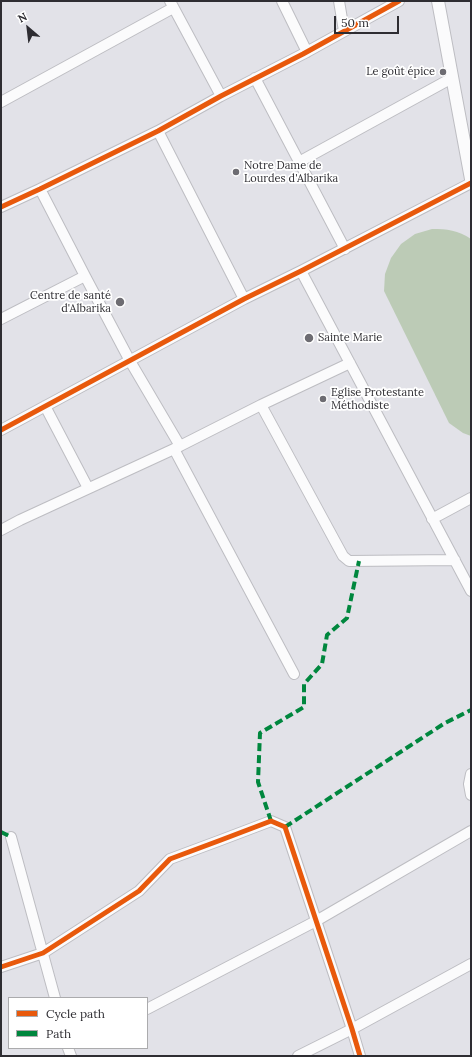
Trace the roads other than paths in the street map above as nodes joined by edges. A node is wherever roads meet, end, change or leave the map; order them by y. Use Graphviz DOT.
graph roads {
  1 [pos="282,1"];
  2 [pos="339,1"];
  3 [pos="399,1"];
  4 [pos="438,1"];
  5 [pos="172,4"];
  6 [pos="344,31"];
  7 [pos="307,52"];
  8 [pos="255,78"];
  9 [pos="452,78"];
  10 [pos="221,96"];
  11 [pos="1,102"];
  12 [pos="158,131"];
  13 [pos="299,162"];
  14 [pos="471,179"];
  15 [pos="471,183"];
  16 [pos="40,189"];
  17 [pos="1,207"];
  18 [pos="345,249"];
  19 [pos="301,271"];
  20 [pos="85,276"];
  21 [pos="244,299"];
  22 [pos="1,319"];
  23 [pos="130,361"];
  24 [pos="350,363"];
  25 [pos="261,405"];
  26 [pos="45,406"];
  27 [pos="1,430"];
  28 [pos="177,447"];
  29 [pos="88,488"];
  30 [pos="471,498"];
  31 [pos="432,519"];
  32 [pos="1,530"];
  33 [pos="454,560"];
  34 [pos="471,591"];
  35 [pos="294,674"];
  36 [pos="471,774"];
  37 [pos="471,795"];
  38 [pos="471,831"];
  39 [pos="11,837"];
  40 [pos="316,921"];
  41 [pos="43,953"];
  42 [pos="471,964"];
  43 [pos="1,967"];
  44 [pos="55,997"];
  45 [pos="148,1008"];
  46 [pos="352,1029"];
  47 [pos="298,1056"];
  48 [pos="360,1056"];
  1 -- 7 [label="street"];
  2 -- 6 [label="street"];
  3 -- 6 [label="street"];
  4 -- 9 [label="street"];
  5 -- 10 [label="street"];
  5 -- 11 [label="street"];
  6 -- 7 [label="street"];
  7 -- 8 [label="street"];
  8 -- 10 [label="street"];
  8 -- 13 [label="street"];
  9 -- 13 [label="street"];
  9 -- 14 [label="street"];
  10 -- 12 [label="street"];
  12 -- 16 [label="street"];
  12 -- 21 [label="street"];
  13 -- 18 [label="street"];
  15 -- 18 [label="street"];
  16 -- 17 [label="street"];
  16 -- 20 [label="street"];
  18 -- 19 [label="street"];
  19 -- 21 [label="street"];
  19 -- 24 [label="street"];
  20 -- 22 [label="street"];
  20 -- 23 [label="street"];
  21 -- 23 [label="street"];
  23 -- 26 [label="street"];
  23 -- 28 [label="street"];
  24 -- 25 [label="street"];
  24 -- 31 [label="street"];
  25 -- 28 [label="street"];
  25 -- 33 [label="street"];
  26 -- 27 [label="street"];
  26 -- 29 [label="street"];
  28 -- 29 [label="street"];
  28 -- 35 [label="street"];
  29 -- 32 [label="street"];
  30 -- 31 [label="street"];
  31 -- 33 [label="street"];
  33 -- 34 [label="street"];
  36 -- 37 [label="street"];
  38 -- 40 [label="street"];
  39 -- 41 [label="street"];
  40 -- 41 [label="street"];
  40 -- 45 [label="street"];
  40 -- 46 [label="street"];
  41 -- 43 [label="street"];
  41 -- 44 [label="street"];
  42 -- 46 [label="street"];
  46 -- 47 [label="street"];
  46 -- 48 [label="street"];
}
